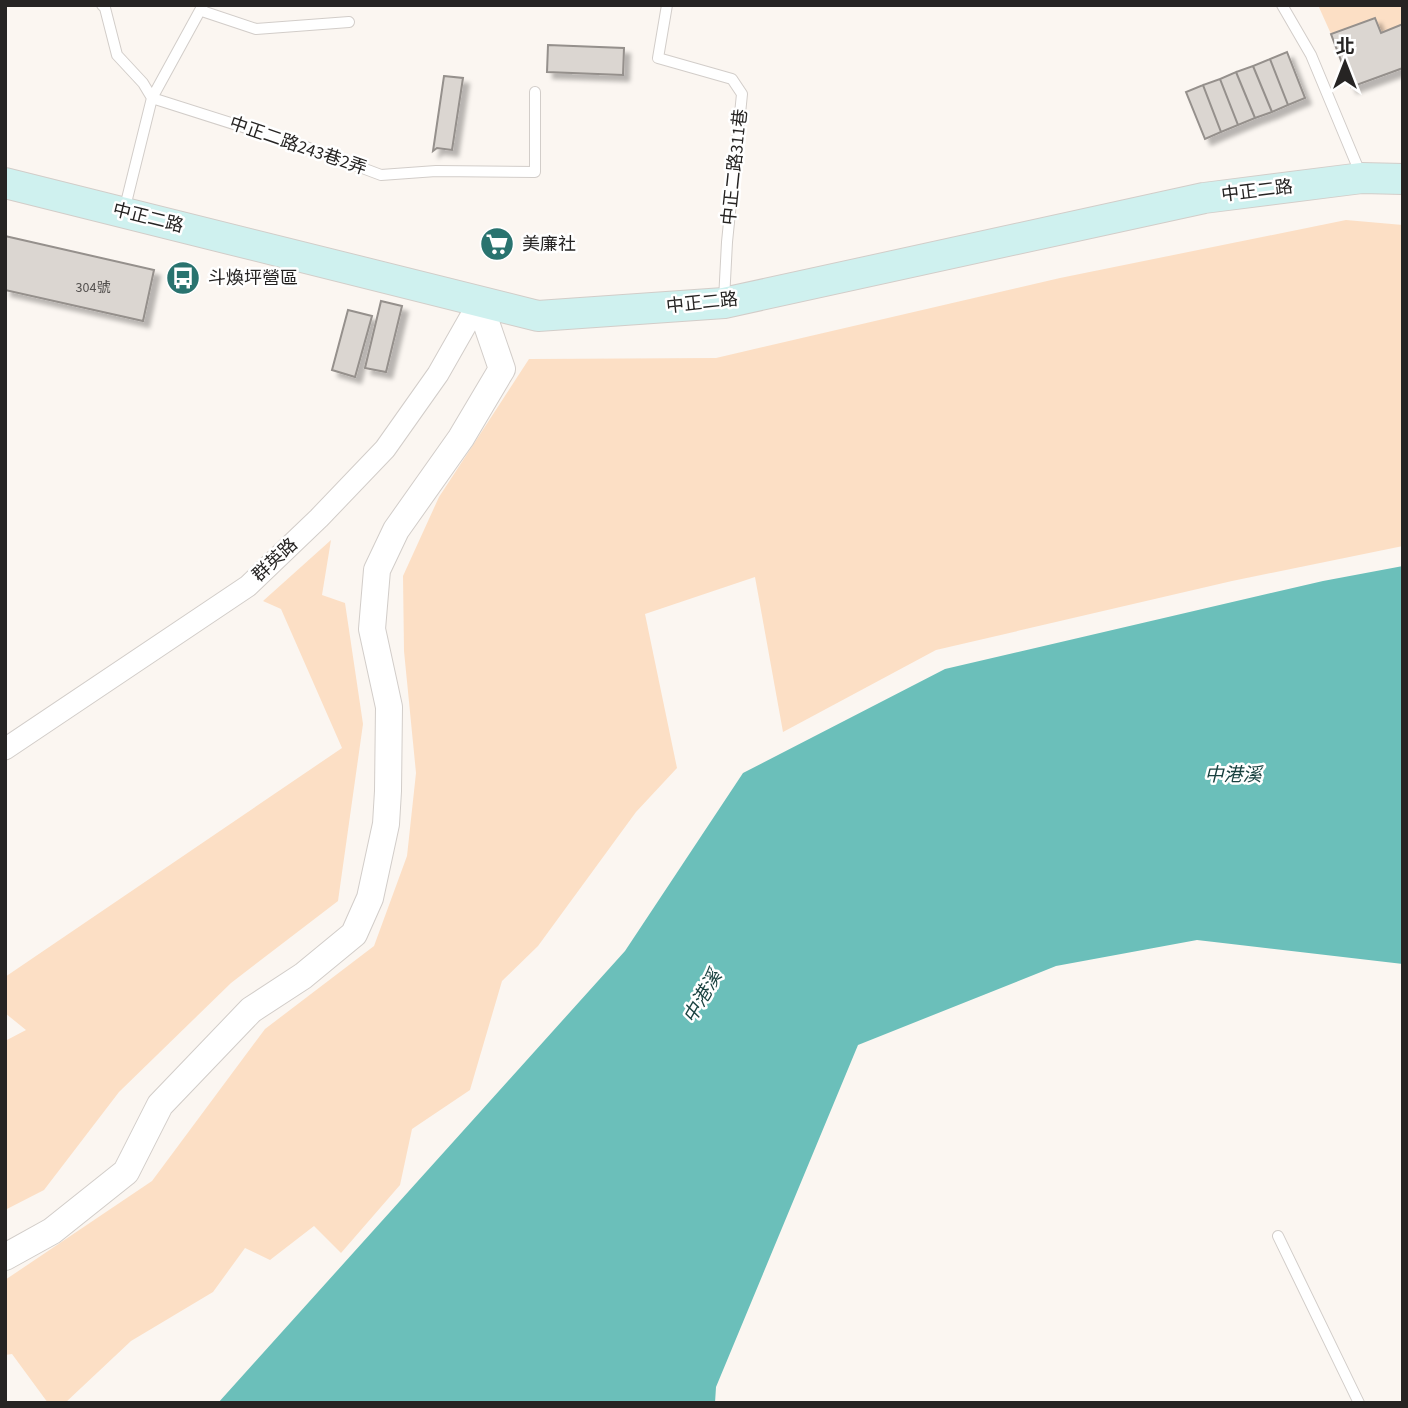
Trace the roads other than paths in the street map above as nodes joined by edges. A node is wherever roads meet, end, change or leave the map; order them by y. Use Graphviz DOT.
graph roads {
  1 [pos="102,5"];
  2 [pos="667,5"];
  3 [pos="1282,5"];
  4 [pos="203,8"];
  5 [pos="349,22"];
  6 [pos="535,92"];
  7 [pos="152,98"];
  8 [pos="1362,178"];
  9 [pos="1403,179"];
  10 [pos="5,183"];
  11 [pos="124,211"];
  12 [pos="479,302"];
  13 [pos="724,303"];
  14 [pos="5,749"];
  15 [pos="1278,1236"];
  16 [pos="5,1256"];
  17 [pos="1359,1403"];
  1 -- 7 [label="lane"];
  2 -- 13 [label="lane, 中正二路311巷"];
  3 -- 8 [label="lane"];
  4 -- 5 [label="lane"];
  4 -- 7 [label="lane"];
  6 -- 7 [label="lane, 中正二路243巷2弄"];
  7 -- 11 [label="lane"];
  8 -- 9 [label="main road, 中正二路"];
  8 -- 13 [label="main road, 中正二路"];
  10 -- 11 [label="main road, 中正二路"];
  11 -- 12 [label="main road, 中正二路"];
  12 -- 13 [label="main road, 中正二路"];
  12 -- 14 [label="street, 群英路"];
  12 -- 16 [label="street"];
  15 -- 17 [label="lane"];
}
